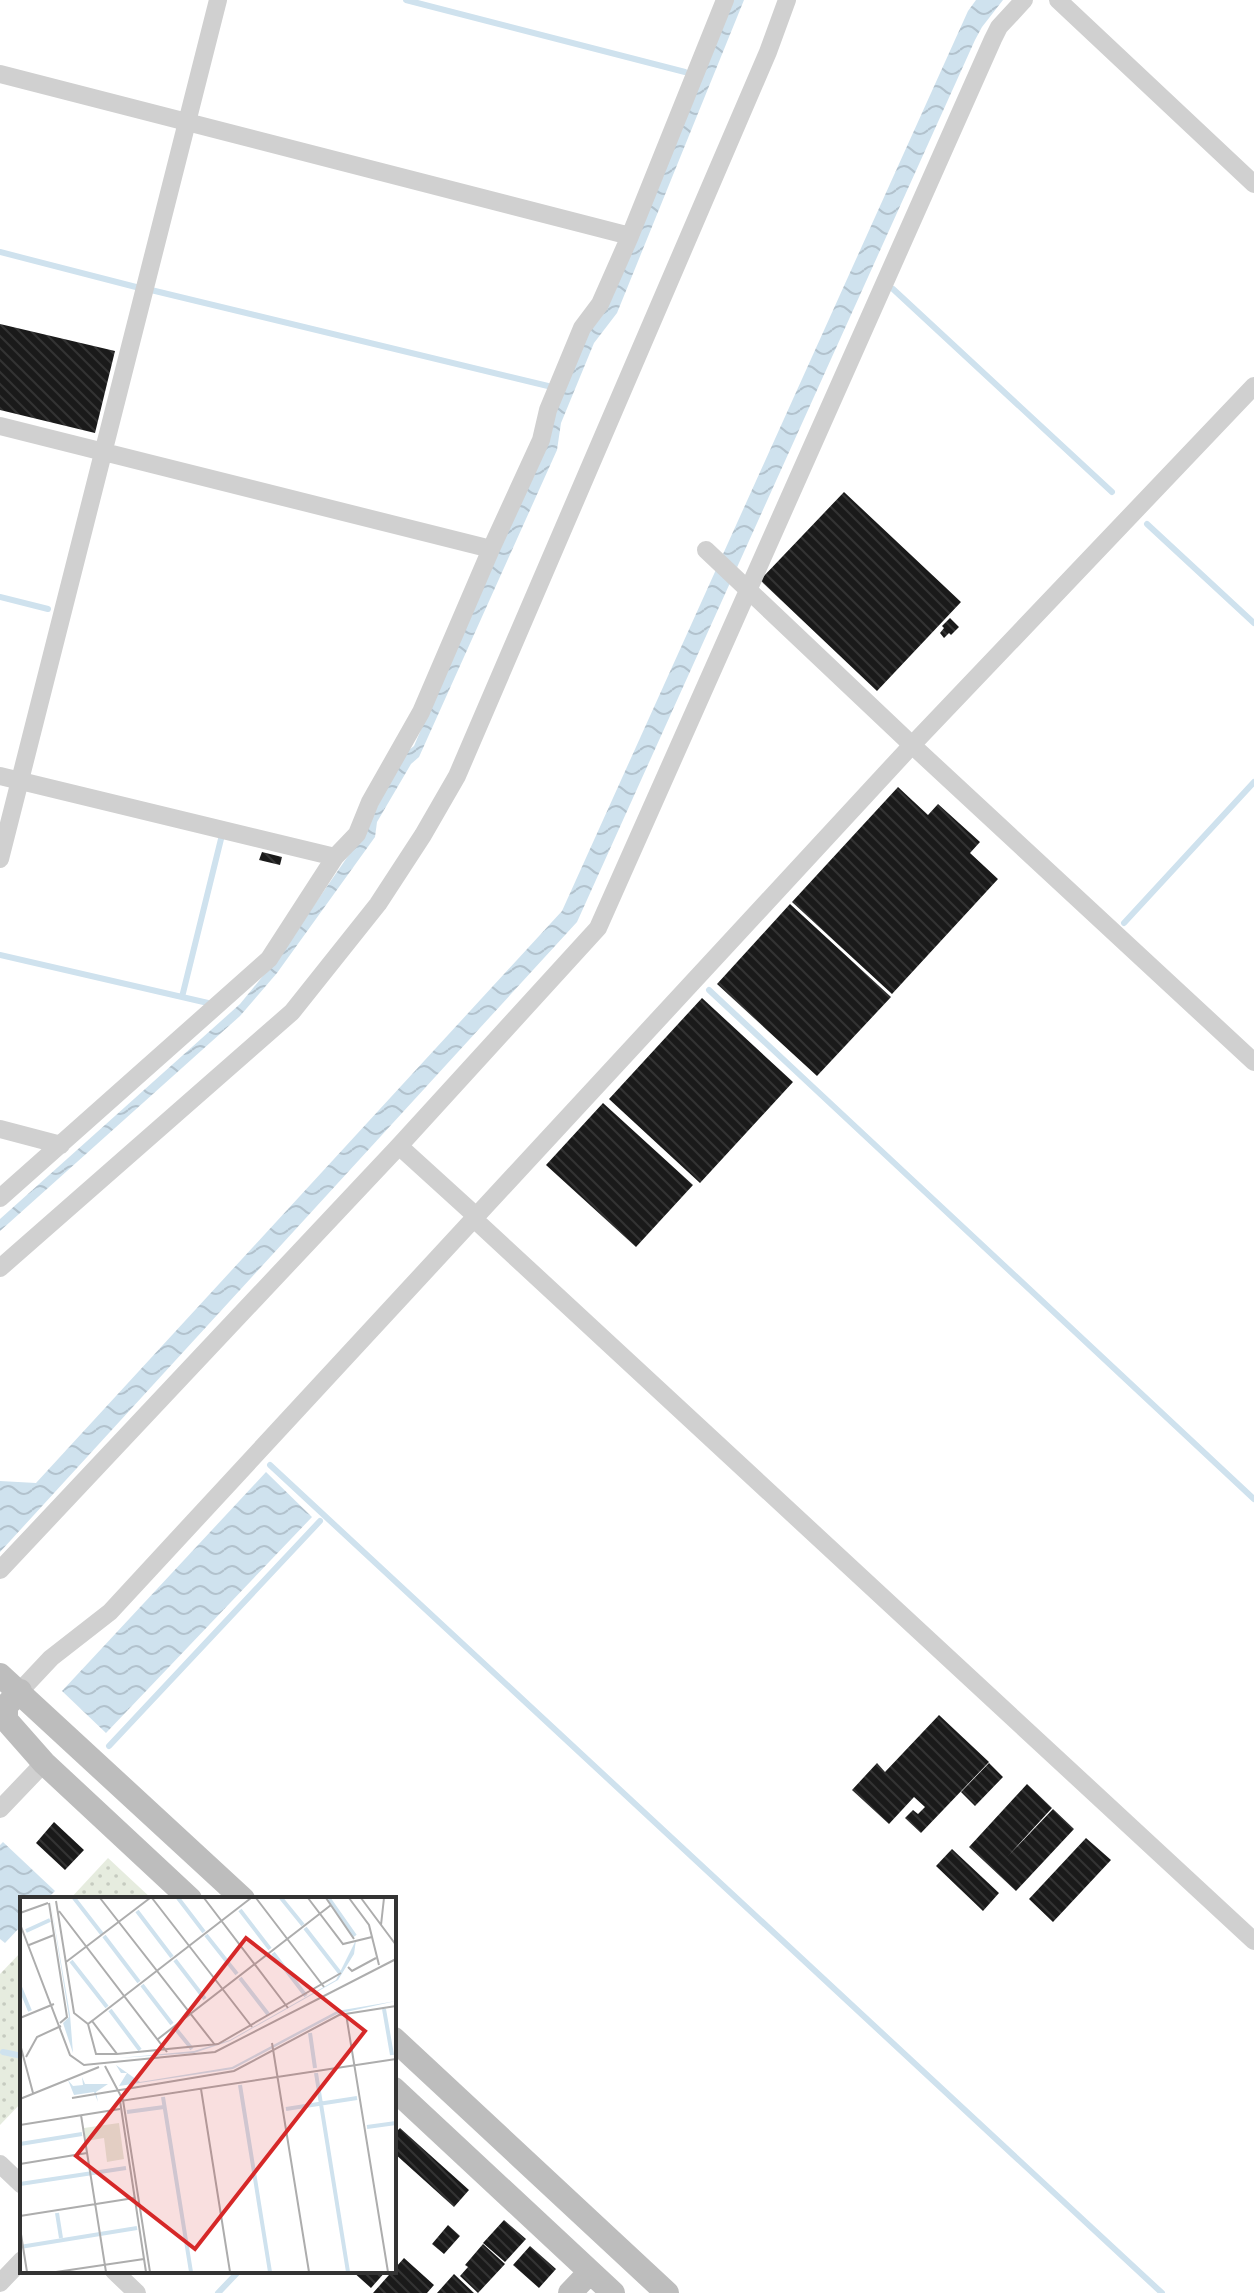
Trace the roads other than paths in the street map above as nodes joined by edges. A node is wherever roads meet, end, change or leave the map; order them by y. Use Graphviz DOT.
graph roads {
  1 [pos="218,0"];
  2 [pos="725,0"];
  3 [pos="787,0"];
  4 [pos="1024,0"];
  5 [pos="1058,0"];
  6 [pos="0,74"];
  7 [pos="187,122"];
  8 [pos="1254,184"];
  9 [pos="630,236"];
  10 [pos="1254,386"];
  11 [pos="0,426"];
  12 [pos="103,453"];
  13 [pos="491,549"];
  14 [pos="706,550"];
  15 [pos="748,592"];
  16 [pos="912,745"];
  17 [pos="0,776"];
  18 [pos="21,781"];
  19 [pos="335,857"];
  20 [pos="0,859"];
  21 [pos="1254,1062"];
  22 [pos="0,1129"];
  23 [pos="61,1145"];
  24 [pos="399,1146"];
  25 [pos="0,1198"];
  26 [pos="474,1217"];
  27 [pos="0,1268"];
  28 [pos="0,1570"];
  29 [pos="0,1675"];
  30 [pos="20,1691"];
  31 [pos="44,1763"];
  32 [pos="0,1809"];
  33 [pos="188,1897"];
  34 [pos="241,1897"];
  35 [pos="1254,1941"];
  36 [pos="396,2041"];
  37 [pos="396,2091"];
  38 [pos="0,2164"];
  39 [pos="20,2183"];
  40 [pos="20,2262"];
  41 [pos="590,2272"];
  42 [pos="116,2273"];
  43 [pos="0,2283"];
  44 [pos="137,2293"];
  45 [pos="570,2293"];
  46 [pos="613,2293"];
  47 [pos="667,2293"];
  1 -- 7 [label="street"];
  2 -- 9 [label="street"];
  3 -- 27 [label="street"];
  4 -- 15 [label="street"];
  5 -- 8 [label="street"];
  6 -- 7 [label="street"];
  7 -- 9 [label="street"];
  7 -- 12 [label="street"];
  9 -- 13 [label="street"];
  10 -- 16 [label="street"];
  11 -- 12 [label="street"];
  12 -- 13 [label="street"];
  12 -- 18 [label="street"];
  13 -- 19 [label="street"];
  14 -- 15 [label="street"];
  15 -- 16 [label="street"];
  15 -- 24 [label="street"];
  16 -- 21 [label="street"];
  16 -- 26 [label="street"];
  17 -- 18 [label="street"];
  18 -- 19 [label="street"];
  18 -- 20 [label="street"];
  19 -- 23 [label="street"];
  22 -- 23 [label="street"];
  23 -- 25 [label="street"];
  24 -- 26 [label="street"];
  24 -- 28 [label="street"];
  26 -- 30 [label="street"];
  26 -- 35 [label="street"];
  29 -- 30 [label="street"];
  30 -- 31 [label="street"];
  30 -- 34 [label="street"];
  31 -- 32 [label="street"];
  31 -- 33 [label="street"];
  36 -- 47 [label="street"];
  37 -- 41 [label="street"];
  38 -- 39 [label="street"];
  40 -- 43 [label="street"];
  41 -- 45 [label="street"];
  41 -- 46 [label="street"];
  42 -- 44 [label="street"];
}
